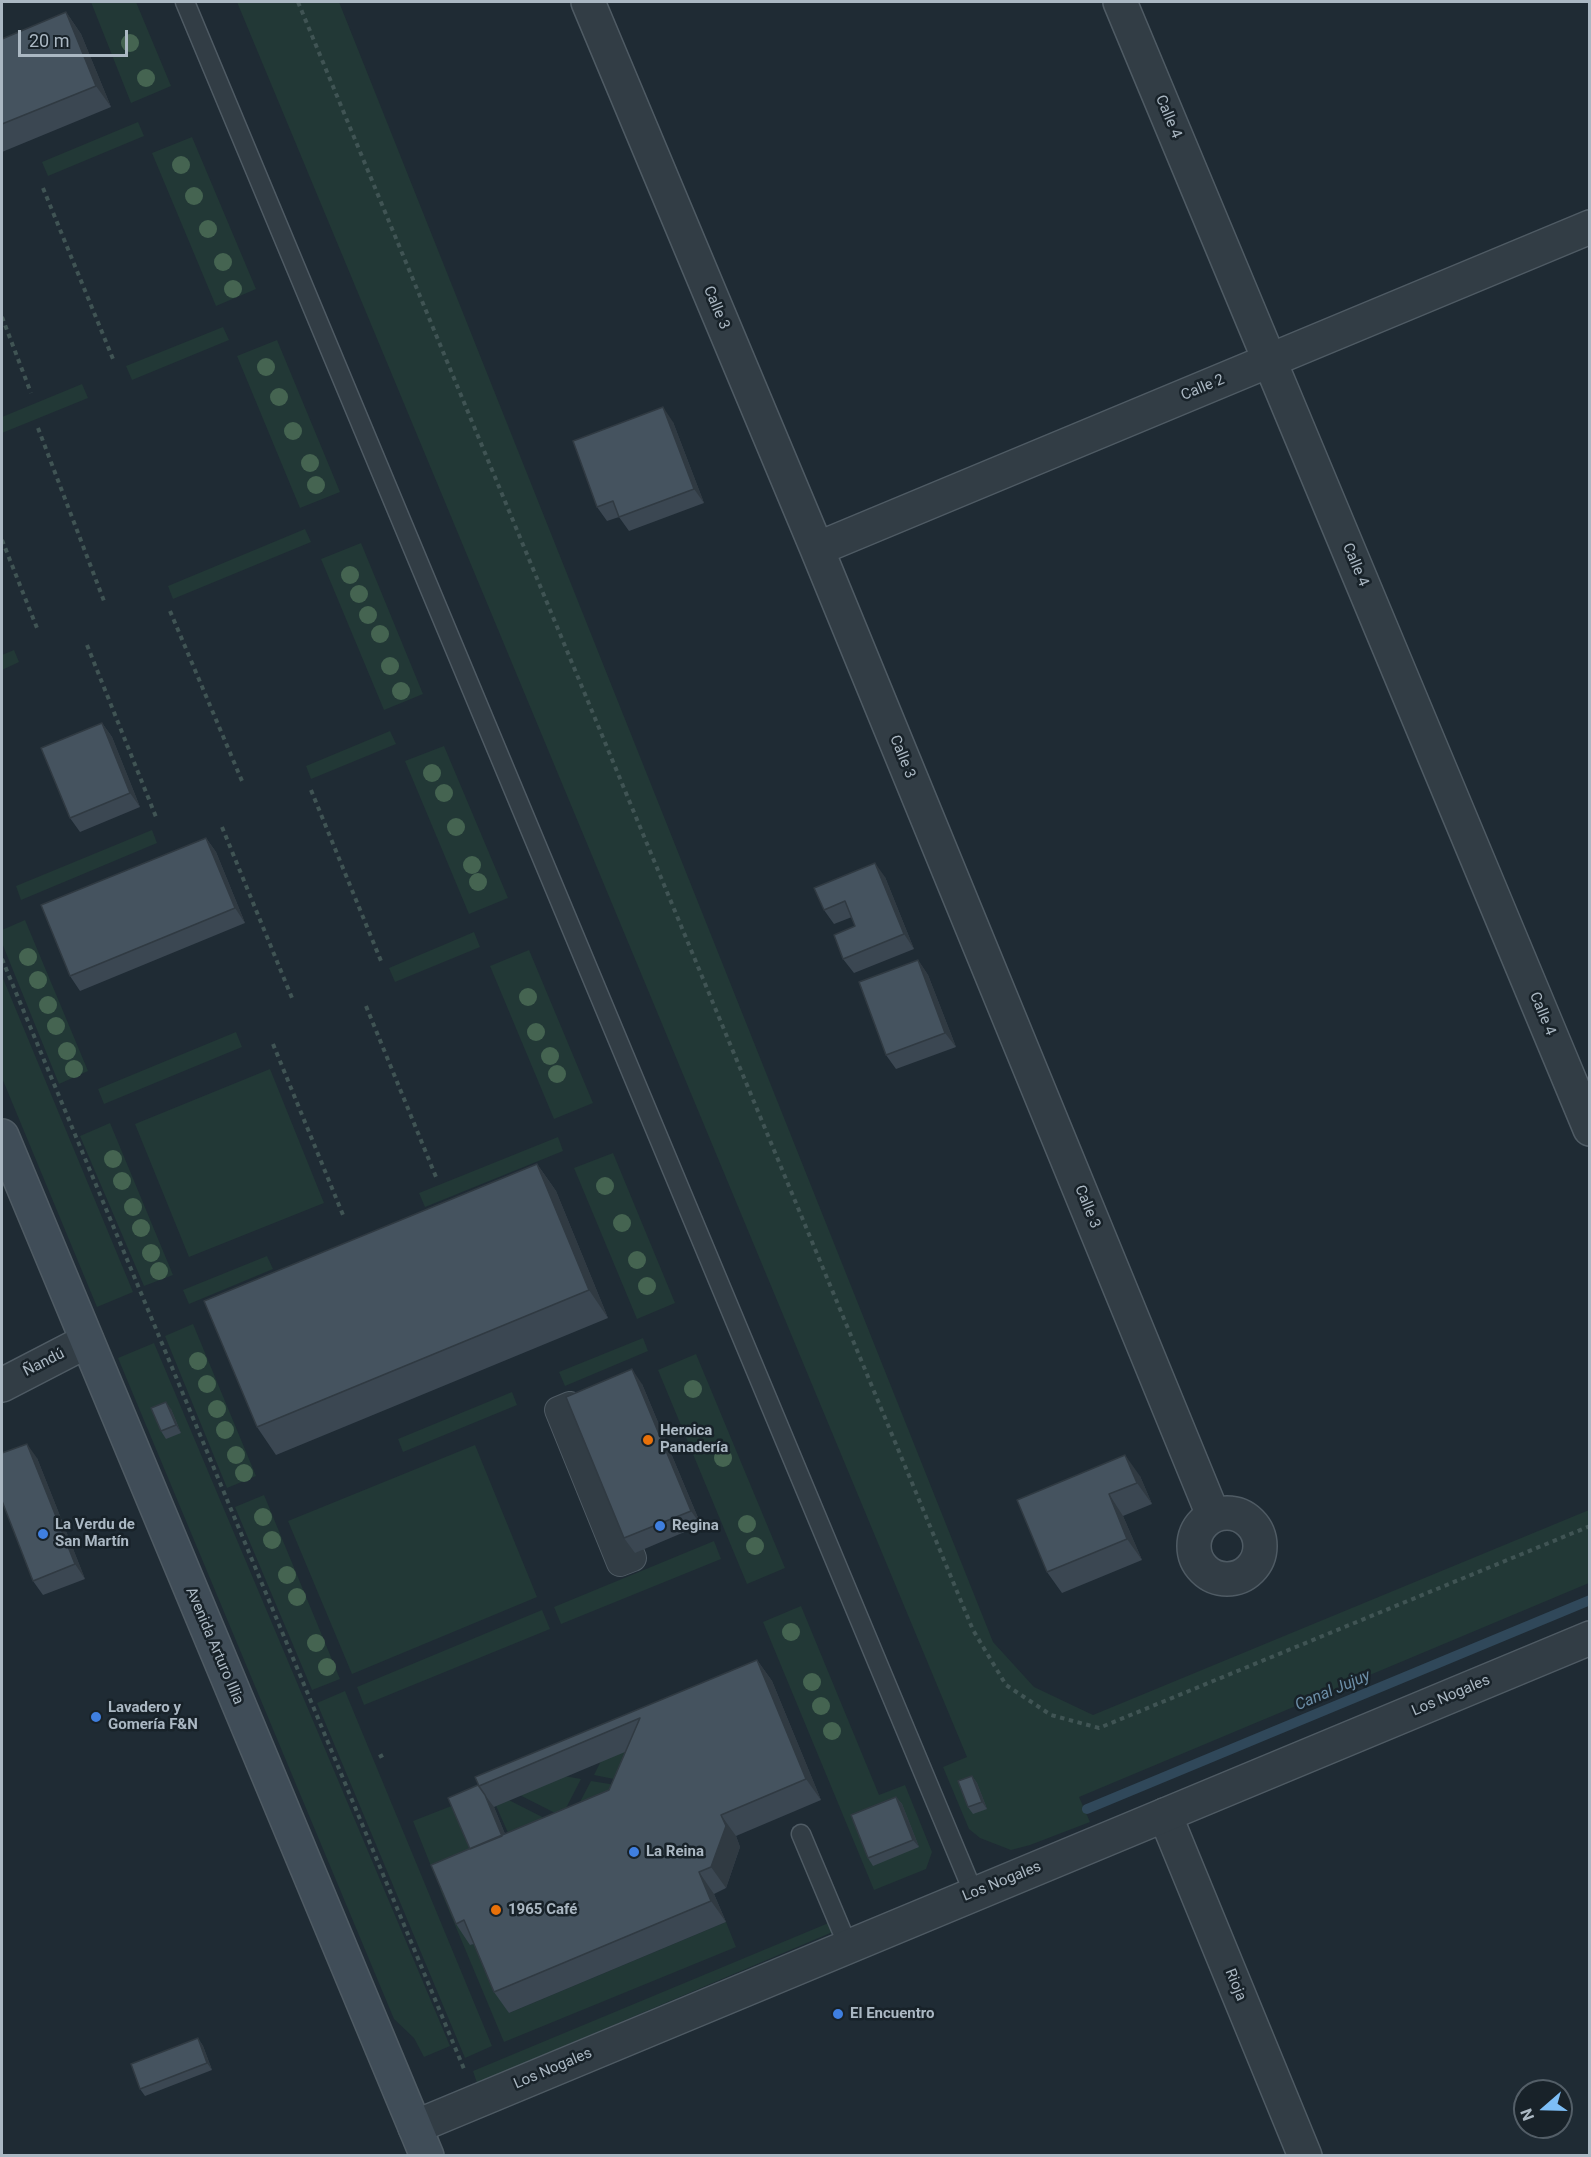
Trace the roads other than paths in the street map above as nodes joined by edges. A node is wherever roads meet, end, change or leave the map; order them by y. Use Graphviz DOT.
graph roads {
  1 [pos="185,2"];
  2 [pos="588,2"];
  3 [pos="1120,2"];
  4 [pos="1590,227"];
  5 [pos="1270,361"];
  6 [pos="817,549"];
  7 [pos="1590,1129"];
  8 [pos="2,1136"];
  9 [pos="87,1341"];
  10 [pos="2,1385"];
  11 [pos="563,1403"];
  12 [pos="1213,1515"];
  13 [pos="628,1564"];
  14 [pos="1590,1638"];
  15 [pos="1165,1815"];
  16 [pos="801,1834"];
  17 [pos="974,1894"];
  18 [pos="848,1946"];
  19 [pos="421,2141"];
  20 [pos="1305,2156"];
  1 -- 17 [label="lane"];
  2 -- 6 [label="street, Calle 3"];
  3 -- 5 [label="street, Calle 4"];
  4 -- 5 [label="street, Calle 2"];
  5 -- 6 [label="street, Calle 2"];
  5 -- 7 [label="street, Calle 4"];
  6 -- 12 [label="street, Calle 3"];
  8 -- 9 [label="main road, Avenida Arturo Illia"];
  9 -- 10 [label="street, Ñandú"];
  9 -- 19 [label="main road, Avenida Arturo Illia"];
  11 -- 13 [label="street"];
  14 -- 15 [label="street, Los Nogales"];
  15 -- 17 [label="street, Los Nogales"];
  15 -- 20 [label="street, Rioja"];
  16 -- 18 [label="lane"];
  17 -- 18 [label="street, Los Nogales"];
  18 -- 19 [label="street, Los Nogales"];
}
